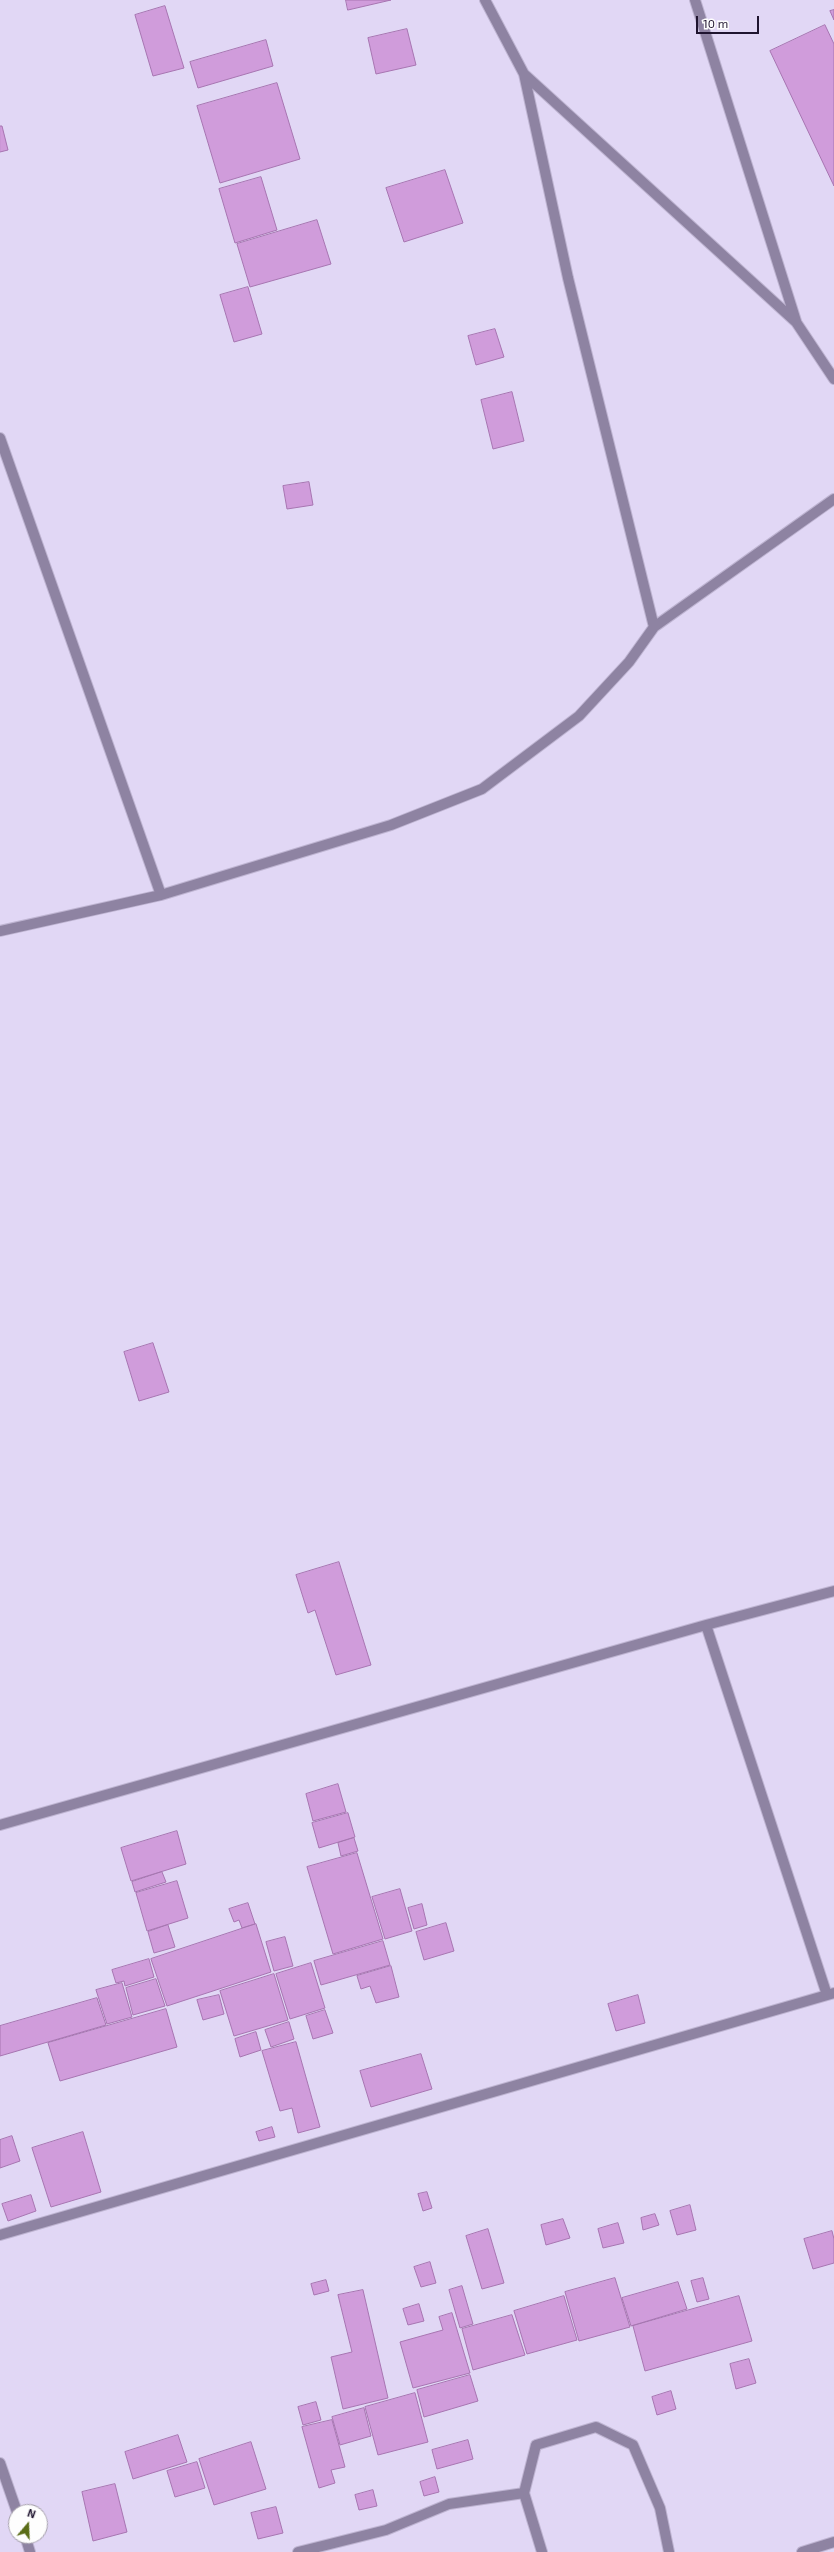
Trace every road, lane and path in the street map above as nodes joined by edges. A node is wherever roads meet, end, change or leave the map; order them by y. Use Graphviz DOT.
graph roads {
  1 [pos="485,0"];
  2 [pos="695,0"];
  3 [pos="524,74"];
  4 [pos="796,322"];
  5 [pos="834,379"];
  6 [pos="0,438"];
  7 [pos="834,499"];
  8 [pos="654,627"];
  9 [pos="161,895"];
  10 [pos="0,930"];
  11 [pos="834,1591"];
  12 [pos="706,1625"];
  13 [pos="0,1825"];
  14 [pos="830,1994"];
  15 [pos="0,2235"];
  16 [pos="0,2463"];
  17 [pos="524,2493"];
  18 [pos="14,2504"];
  19 [pos="834,2542"];
  20 [pos="298,2552"];
  21 [pos="542,2552"];
  22 [pos="669,2552"];
  23 [pos="802,2552"];
  1 -- 3 [label="street"];
  2 -- 4 [label="street"];
  3 -- 4 [label="street"];
  3 -- 8 [label="street"];
  4 -- 5 [label="street"];
  6 -- 9 [label="street"];
  7 -- 8 [label="street"];
  8 -- 9 [label="street"];
  9 -- 10 [label="street"];
  11 -- 12 [label="street"];
  12 -- 13 [label="street"];
  12 -- 14 [label="street"];
  14 -- 15 [label="street"];
  16 -- 18 [label="street"];
  17 -- 20 [label="street"];
  17 -- 21 [label="street"];
  17 -- 22 [label="street"];
  19 -- 23 [label="street"];
}
